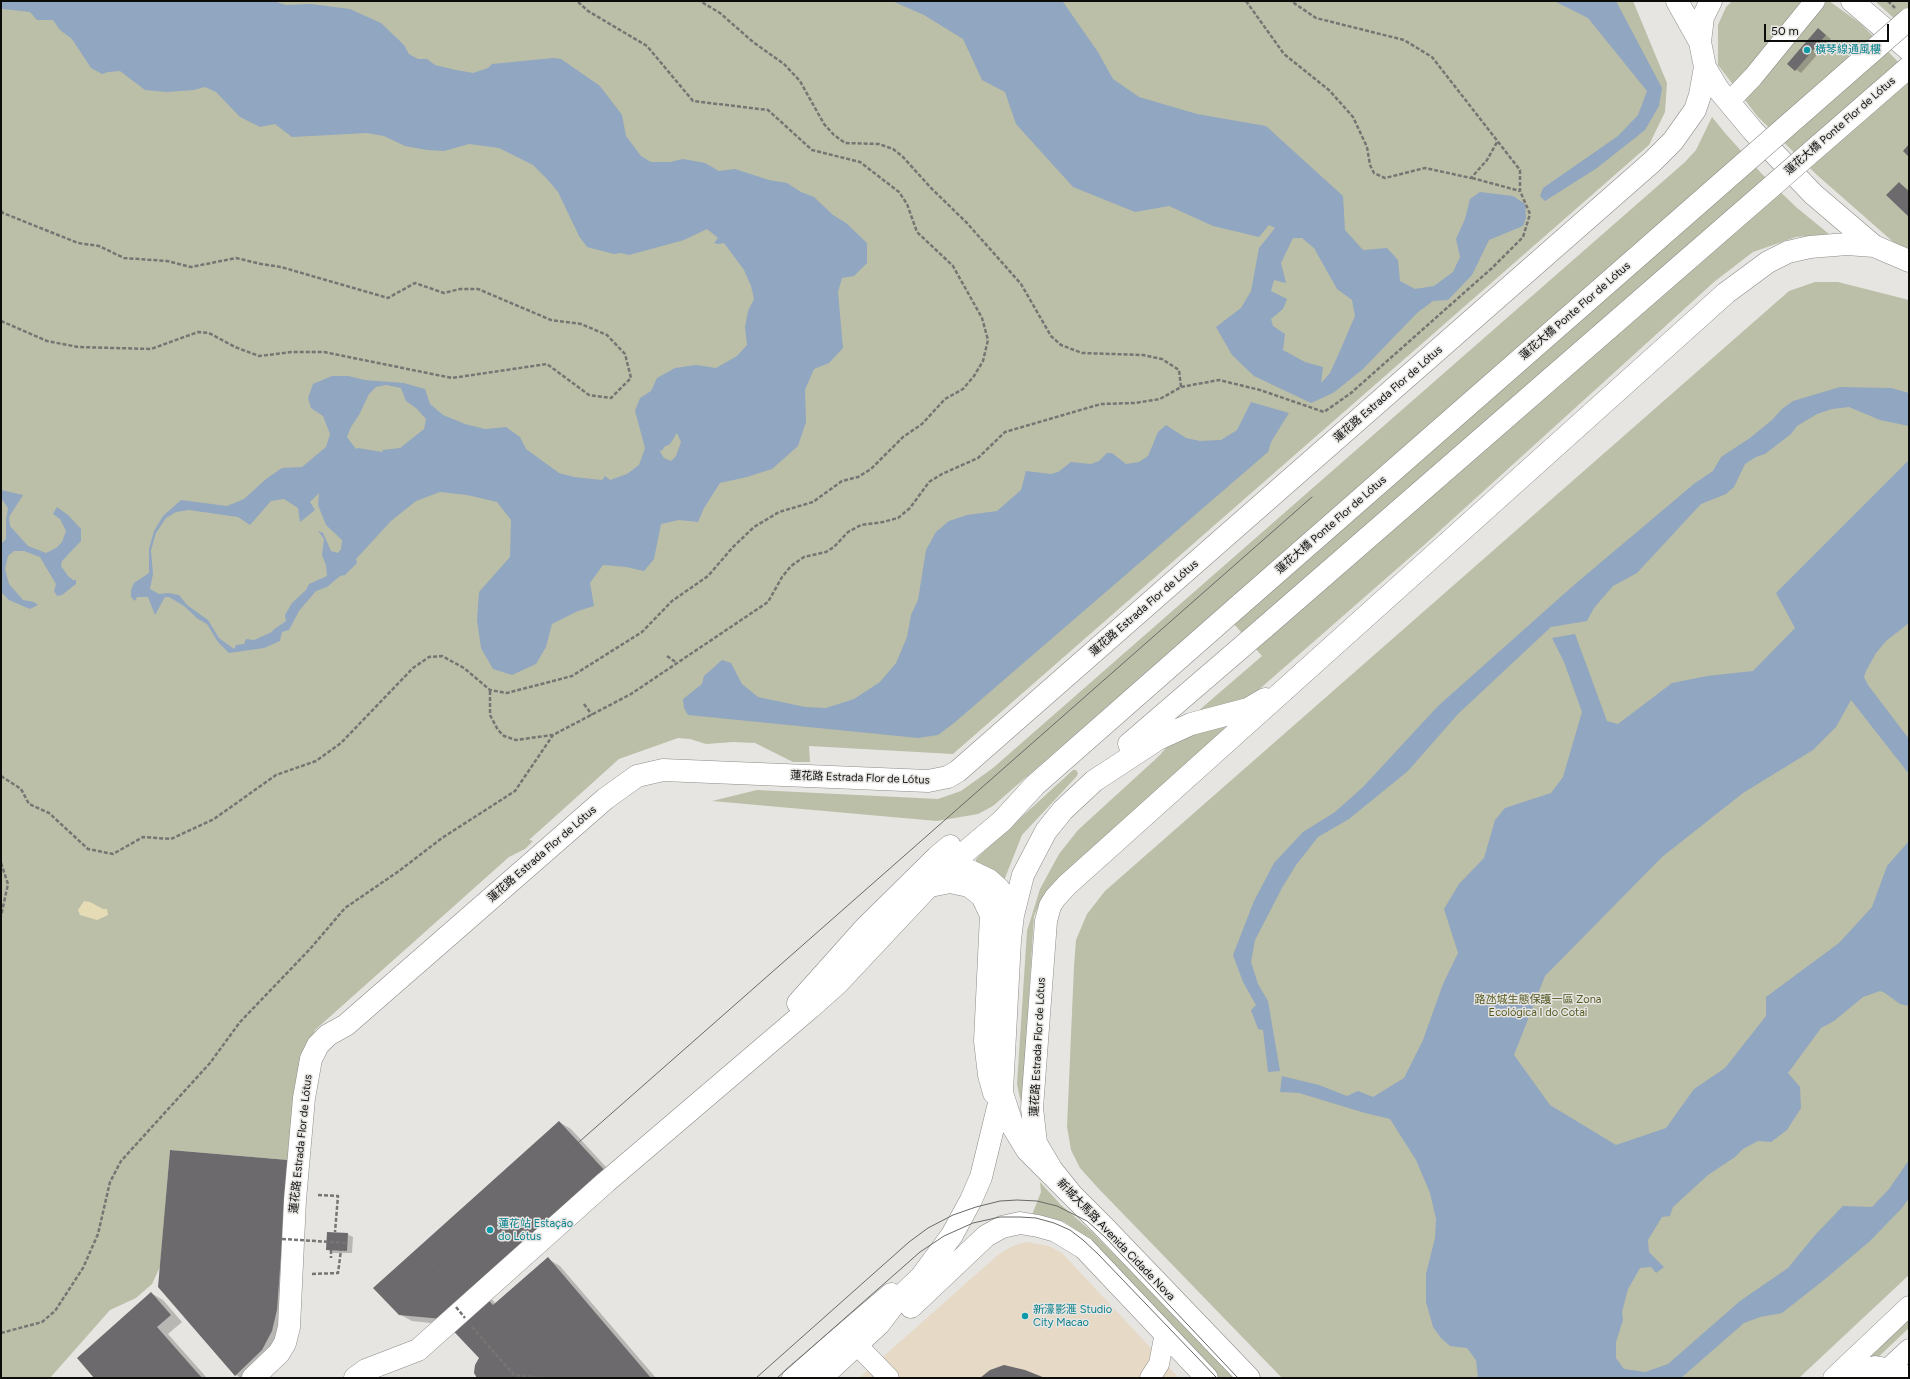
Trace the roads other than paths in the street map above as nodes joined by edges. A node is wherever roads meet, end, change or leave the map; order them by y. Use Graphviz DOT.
graph roads {
  1 [pos="1677,1"];
  2 [pos="1711,1"];
  3 [pos="1815,1"];
  4 [pos="1852,1"];
  5 [pos="1909,19"];
  6 [pos="1700,42"];
  7 [pos="1909,50"];
  8 [pos="1705,67"];
  9 [pos="1909,67"];
  10 [pos="1729,102"];
  11 [pos="1874,246"];
  12 [pos="1909,261"];
  13 [pos="1306,670"];
  14 [pos="1094,781"];
  15 [pos="1035,785"];
  16 [pos="945,869"];
  17 [pos="930,886"];
  18 [pos="1013,915"];
  19 [pos="762,1048"];
  20 [pos="1000,1100"];
  21 [pos="1072,1195"];
  22 [pos="921,1277"];
  23 [pos="1909,1306"];
  24 [pos="879,1324"];
  25 [pos="1165,1333"];
  26 [pos="857,1344"];
  27 [pos="1909,1349"];
  28 [pos="1883,1373"];
  29 [pos="824,1377"];
  30 [pos="253,1378"];
  31 [pos="355,1378"];
  32 [pos="793,1378"];
  33 [pos="889,1378"];
  34 [pos="1150,1378"];
  35 [pos="1207,1378"];
  36 [pos="1249,1378"];
  37 [pos="1833,1378"];
  38 [pos="1852,1378"];
  39 [pos="1908,1378"];
  1 -- 6 [label="main road"];
  2 -- 6 [label="main road"];
  3 -- 10 [label="street"];
  4 -- 7 [label="main road"];
  5 -- 15 [label="main road, 蓮花大橋 Ponte Flor de Lótus, bridge"];
  6 -- 8 [label="main road"];
  8 -- 10 [label="main road"];
  8 -- 30 [label="main road, 蓮花路 Estrada Flor de Lótus"];
  9 -- 14 [label="main road, 蓮花大橋 Ponte Flor de Lótus, bridge"];
  10 -- 11 [label="main road"];
  11 -- 12 [label="main road"];
  11 -- 13 [label="main road, 蓮花路 Estrada Flor de Lótus"];
  13 -- 14 [label="main road"];
  13 -- 21 [label="main road, 蓮花路 Estrada Flor de Lótus"];
  14 -- 18 [label="main road"];
  15 -- 16 [label="main road"];
  15 -- 19 [label="main road"];
  16 -- 17 [label="main road"];
  16 -- 18 [label="main road"];
  17 -- 19 [label="main road"];
  17 -- 20 [label="main road, 新城大馬路 Avenida Cidade Nova"];
  18 -- 20 [label="main road"];
  19 -- 31 [label="main road"];
  20 -- 21 [label="main road, 新城大馬路 Avenida Cidade Nova"];
  20 -- 22 [label="main road"];
  21 -- 36 [label="main road, 新城大馬路 Avenida Cidade Nova"];
  22 -- 24 [label="main road"];
  22 -- 32 [label="main road"];
  23 -- 37 [label="street"];
  24 -- 25 [label="main road"];
  24 -- 26 [label="main road"];
  25 -- 34 [label="street"];
  25 -- 35 [label="main road"];
  26 -- 29 [label="main road"];
  26 -- 33 [label="street"];
  27 -- 28 [label="street"];
  28 -- 38 [label="street"];
  28 -- 39 [label="street"];
}
